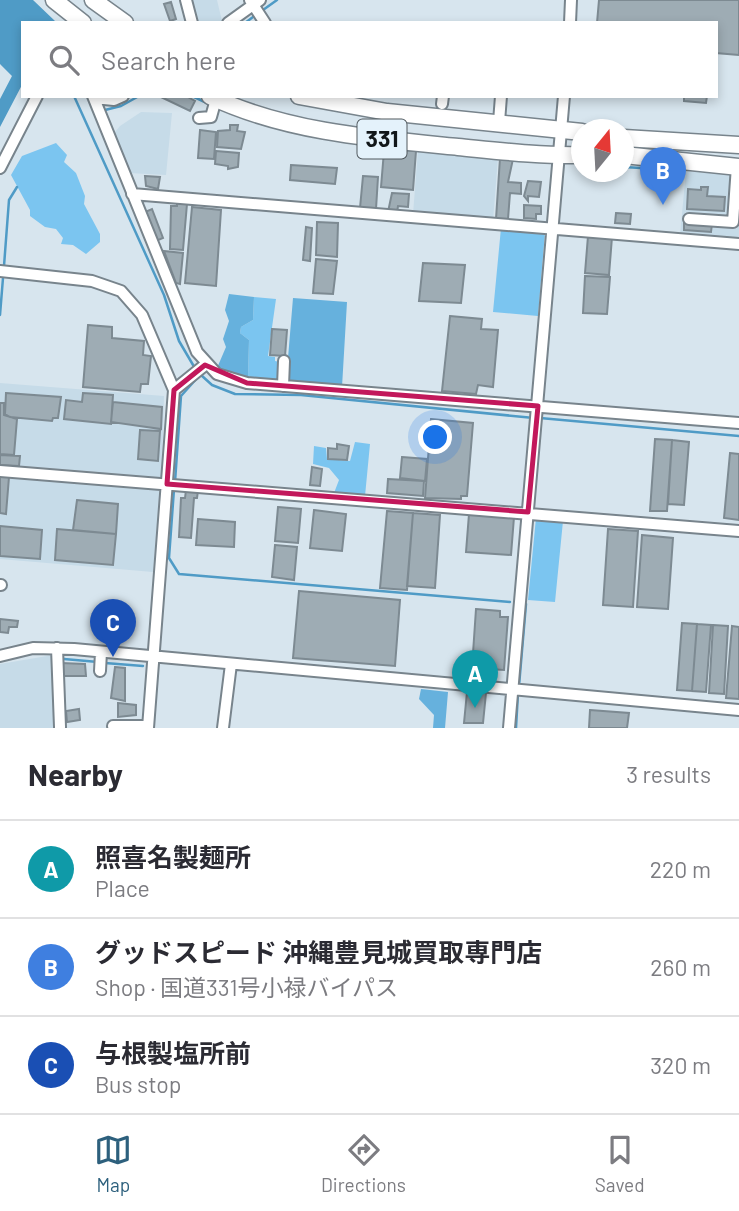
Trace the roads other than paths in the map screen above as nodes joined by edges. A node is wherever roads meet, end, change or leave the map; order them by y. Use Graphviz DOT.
graph roads {
  1 [pos="54,0"];
  2 [pos="186,0"];
  3 [pos="571,0"];
  4 [pos="96,1"];
  5 [pos="257,9"];
  6 [pos="81,21"];
  7 [pos="85,21"];
  8 [pos="122,21"];
  9 [pos="191,21"];
  10 [pos="232,21"];
  11 [pos="570,21"];
  12 [pos="36,98"];
  13 [pos="118,98"];
  14 [pos="213,98"];
  15 [pos="215,98"];
  16 [pos="319,98"];
  17 [pos="501,98"];
  18 [pos="564,98"];
  19 [pos="94,99"];
  20 [pos="360,102"];
  21 [pos="199,118"];
  22 [pos="499,122"];
  23 [pos="561,129"];
  24 [pos="571,130"];
  25 [pos="634,139"];
  26 [pos="739,145"];
  27 [pos="571,155"];
  28 [pos="559,156"];
  29 [pos="634,158"];
  30 [pos="738,166"];
  31 [pos="0,168"];
  32 [pos="132,194"];
  33 [pos="737,208"];
  34 [pos="689,219"];
  35 [pos="660,225"];
  36 [pos="554,229"];
  37 [pos="660,237"];
  38 [pos="739,244"];
  39 [pos="0,271"];
  40 [pos="284,361"];
  41 [pos="205,365"];
  42 [pos="283,386"];
  43 [pos="174,390"];
  44 [pos="538,407"];
  45 [pos="739,423"];
  46 [pos="0,471"];
  47 [pos="167,484"];
  48 [pos="528,512"];
  49 [pos="739,531"];
  50 [pos="57,648"];
  51 [pos="0,656"];
  52 [pos="154,657"];
  53 [pos="231,664"];
  54 [pos="512,689"];
  55 [pos="739,710"];
  56 [pos="113,726"];
  57 [pos="60,727"];
  58 [pos="148,727"];
  59 [pos="223,728"];
  60 [pos="509,728"];
  1 -- 6 [label="highway"];
  2 -- 9 [label="street"];
  3 -- 11 [label="street"];
  4 -- 7 [label="street"];
  4 -- 8 [label="highway"];
  5 -- 10 [label="street"];
  12 -- 31 [label="street"];
  13 -- 19 [label="street"];
  14 -- 21 [label="street"];
  15 -- 28 [label="highway, 331"];
  16 -- 20 [label="highway, 331"];
  17 -- 22 [label="street"];
  18 -- 23 [label="street"];
  19 -- 32 [label="street"];
  20 -- 22 [label="highway, 331"];
  22 -- 23 [label="highway, 331"];
  23 -- 24 [label="highway, 331"];
  23 -- 28 [label="street"];
  25 -- 26 [label="highway"];
  27 -- 28 [label="highway, 331"];
  28 -- 36 [label="street"];
  29 -- 30 [label="highway"];
  30 -- 33 [label="street"];
  32 -- 36 [label="street"];
  32 -- 41 [label="street"];
  33 -- 34 [label="street"];
  35 -- 37 [label="street"];
  36 -- 37 [label="street"];
  36 -- 44 [label="street"];
  37 -- 38 [label="street"];
  39 -- 43 [label="street"];
  40 -- 42 [label="street"];
  41 -- 42 [label="street"];
  41 -- 43 [label="street"];
  42 -- 44 [label="street"];
  43 -- 47 [label="street"];
  44 -- 45 [label="street"];
  44 -- 48 [label="street"];
  46 -- 47 [label="street"];
  47 -- 48 [label="street"];
  47 -- 52 [label="street"];
  48 -- 49 [label="street"];
  48 -- 54 [label="street"];
  50 -- 51 [label="street"];
  50 -- 52 [label="street"];
  50 -- 57 [label="street"];
  52 -- 53 [label="street"];
  52 -- 58 [label="street"];
  53 -- 54 [label="street"];
  53 -- 59 [label="street"];
  54 -- 55 [label="street"];
  54 -- 60 [label="street"];
  56 -- 58 [label="street"];
}
